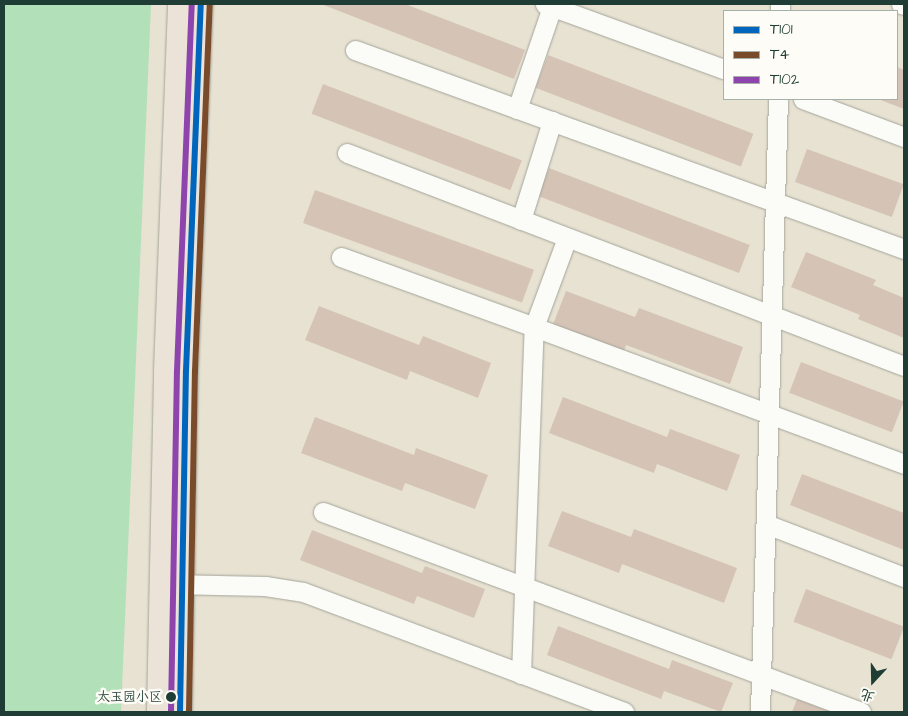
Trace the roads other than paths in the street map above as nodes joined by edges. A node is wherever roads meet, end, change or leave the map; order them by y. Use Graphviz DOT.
graph roads {
  1 [pos="180,4"];
  2 [pos="201,4"];
  3 [pos="900,4"];
  4 [pos="548,5"];
  5 [pos="904,5"];
  6 [pos="355,50"];
  7 [pos="723,69"];
  8 [pos="778,100"];
  9 [pos="807,100"];
  10 [pos="517,109"];
  11 [pos="552,122"];
  12 [pos="904,137"];
  13 [pos="347,153"];
  14 [pos="775,202"];
  15 [pos="521,220"];
  16 [pos="567,238"];
  17 [pos="904,249"];
  18 [pos="342,257"];
  19 [pos="771,317"];
  20 [pos="534,327"];
  21 [pos="904,366"];
  22 [pos="769,415"];
  23 [pos="904,464"];
  24 [pos="323,512"];
  25 [pos="766,524"];
  26 [pos="904,577"];
  27 [pos="172,584"];
  28 [pos="524,586"];
  29 [pos="521,674"];
  30 [pos="761,674"];
  31 [pos="159,712"];
  32 [pos="180,712"];
  33 [pos="624,712"];
  34 [pos="760,712"];
  35 [pos="861,712"];
  1 -- 27 [label="main road"];
  2 -- 27 [label="main road"];
  3 -- 5 [label="street"];
  4 -- 7 [label="street"];
  4 -- 10 [label="street"];
  6 -- 10 [label="street"];
  8 -- 14 [label="street"];
  9 -- 12 [label="street"];
  10 -- 11 [label="street"];
  11 -- 14 [label="street"];
  11 -- 15 [label="street"];
  13 -- 15 [label="street"];
  14 -- 17 [label="street"];
  14 -- 19 [label="street"];
  15 -- 16 [label="street"];
  16 -- 19 [label="street"];
  16 -- 20 [label="street"];
  18 -- 20 [label="street"];
  19 -- 21 [label="street"];
  19 -- 22 [label="street"];
  20 -- 22 [label="street"];
  20 -- 28 [label="street"];
  22 -- 23 [label="street"];
  22 -- 25 [label="street"];
  24 -- 28 [label="street"];
  25 -- 26 [label="street"];
  25 -- 30 [label="street"];
  27 -- 29 [label="street"];
  27 -- 31 [label="main road"];
  27 -- 32 [label="main road"];
  28 -- 29 [label="street"];
  28 -- 30 [label="street"];
  29 -- 33 [label="street"];
  30 -- 34 [label="street"];
  30 -- 35 [label="street"];
}
